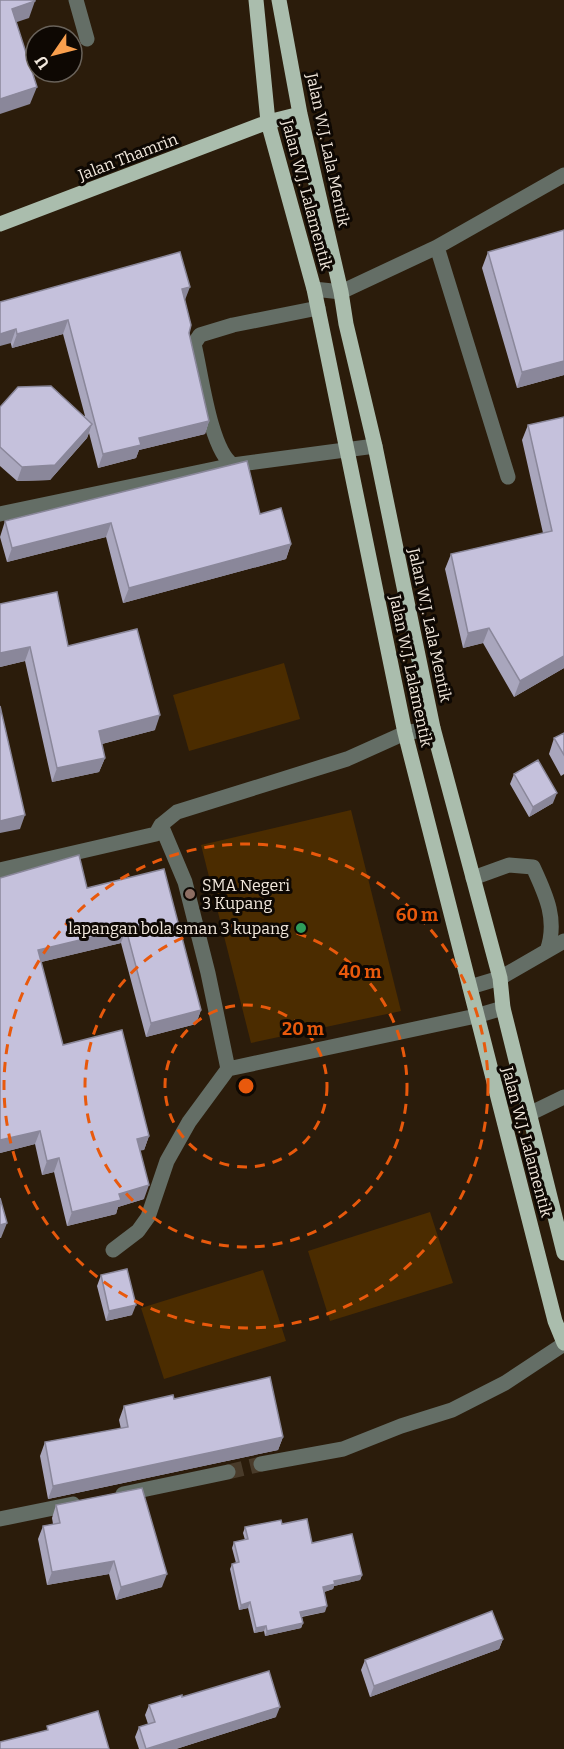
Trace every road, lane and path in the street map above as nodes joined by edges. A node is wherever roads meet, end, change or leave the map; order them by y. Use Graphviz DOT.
graph roads {
  1 [pos="76,0"];
  2 [pos="256,0"];
  3 [pos="279,0"];
  4 [pos="87,39"];
  5 [pos="300,114"];
  6 [pos="268,122"];
  7 [pos="564,175"];
  8 [pos="0,224"];
  9 [pos="437,246"];
  10 [pos="314,290"];
  11 [pos="341,292"];
  12 [pos="318,308"];
  13 [pos="375,446"];
  14 [pos="347,450"];
  15 [pos="233,465"];
  16 [pos="508,477"];
  17 [pos="0,514"];
  18 [pos="433,728"];
  19 [pos="405,734"];
  20 [pos="161,825"];
  21 [pos="0,870"];
  22 [pos="473,878"];
  23 [pos="564,941"];
  24 [pos="548,951"];
  25 [pos="500,978"];
  26 [pos="470,987"];
  27 [pos="503,1008"];
  28 [pos="476,1016"];
  29 [pos="228,1069"];
  30 [pos="564,1097"];
  31 [pos="529,1114"];
  32 [pos="113,1250"];
  33 [pos="564,1253"];
  34 [pos="559,1318"];
  35 [pos="564,1343"];
  36 [pos="261,1464"];
  37 [pos="228,1472"];
  38 [pos="0,1519"];
  1 -- 4 [label="street"];
  2 -- 6 [label="main road, Jalan W.J. Lalamentik"];
  3 -- 5 [label="main road, Jalan W.J. Lala Mentik"];
  5 -- 6 [label="main road, Jalan Thamrin"];
  5 -- 11 [label="main road, Jalan W.J. Lala Mentik"];
  6 -- 8 [label="main road, Jalan Thamrin"];
  6 -- 10 [label="main road, Jalan W.J. Lalamentik"];
  7 -- 9 [label="street"];
  9 -- 11 [label="street"];
  9 -- 16 [label="street"];
  10 -- 11 [label="street"];
  10 -- 12 [label="main road, Jalan W.J. Lalamentik"];
  11 -- 13 [label="main road, Jalan W.J. Lala Mentik"];
  12 -- 14 [label="main road, Jalan W.J. Lalamentik"];
  12 -- 15 [label="street"];
  13 -- 14 [label="street"];
  13 -- 18 [label="main road, Jalan W.J. Lala Mentik"];
  14 -- 15 [label="street"];
  14 -- 19 [label="main road, Jalan W.J. Lalamentik"];
  15 -- 17 [label="street"];
  18 -- 19 [label="street"];
  18 -- 22 [label="main road, Jalan W.J. Lala Mentik"];
  19 -- 20 [label="street"];
  19 -- 26 [label="main road, Jalan W.J. Lalamentik"];
  20 -- 21 [label="street"];
  20 -- 29 [label="street"];
  22 -- 24 [label="street"];
  22 -- 25 [label="main road, Jalan W.J. Lala Mentik"];
  23 -- 24 [label="street"];
  24 -- 25 [label="street"];
  25 -- 26 [label="street"];
  25 -- 27 [label="main road, Jalan W.J. Lala Mentik"];
  26 -- 28 [label="main road, Jalan W.J. Lalamentik"];
  27 -- 28 [label="street"];
  27 -- 31 [label="main road, Jalan W.J. Lala Mentik"];
  28 -- 29 [label="street"];
  28 -- 34 [label="main road, Jalan W.J. Lalamentik"];
  29 -- 32 [label="street"];
  30 -- 31 [label="street"];
  31 -- 33 [label="main road, Jalan W.J. Lala Mentik"];
  34 -- 35 [label="main road, Jalan W.J. Lalamentik"];
  35 -- 36 [label="street"];
  37 -- 38 [label="street"];
}
